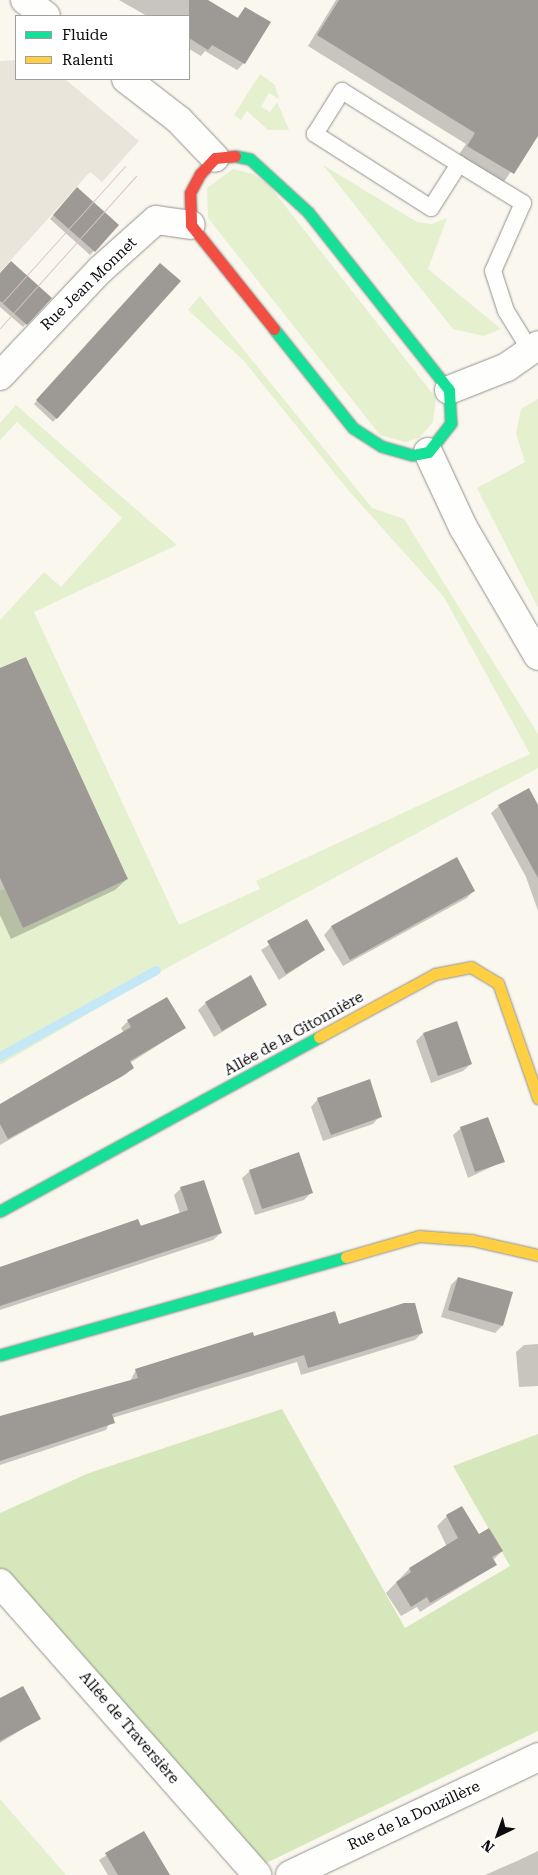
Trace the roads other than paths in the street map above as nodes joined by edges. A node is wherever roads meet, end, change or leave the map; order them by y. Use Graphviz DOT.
graph roads {
  1 [pos="25,0"];
  2 [pos="45,15"];
  3 [pos="127,80"];
  4 [pos="215,158"];
  5 [pos="459,164"];
  6 [pos="191,225"];
  7 [pos="534,347"];
  8 [pos="0,376"];
  9 [pos="449,390"];
  10 [pos="428,452"];
  11 [pos="538,656"];
  12 [pos="538,1098"];
  13 [pos="0,1211"];
  14 [pos="538,1255"];
  15 [pos="0,1355"];
  16 [pos="0,1583"];
  17 [pos="538,1757"];
  18 [pos="257,1875"];
  19 [pos="290,1875"];
  1 -- 2 [label="street"];
  3 -- 4 [label="street"];
  4 -- 6 [label="street"];
  4 -- 9 [label="street"];
  5 -- 5 [label="lane"];
  5 -- 7 [label="lane"];
  6 -- 8 [label="street, Rue Jean Monnet"];
  6 -- 10 [label="street"];
  7 -- 9 [label="street"];
  9 -- 10 [label="street"];
  10 -- 11 [label="street"];
  12 -- 13 [label="street, Allée de la Gitonnière"];
  14 -- 15 [label="street"];
  16 -- 18 [label="street, Allée de Traversière"];
  17 -- 19 [label="street, Rue de la Douzillère"];
}
